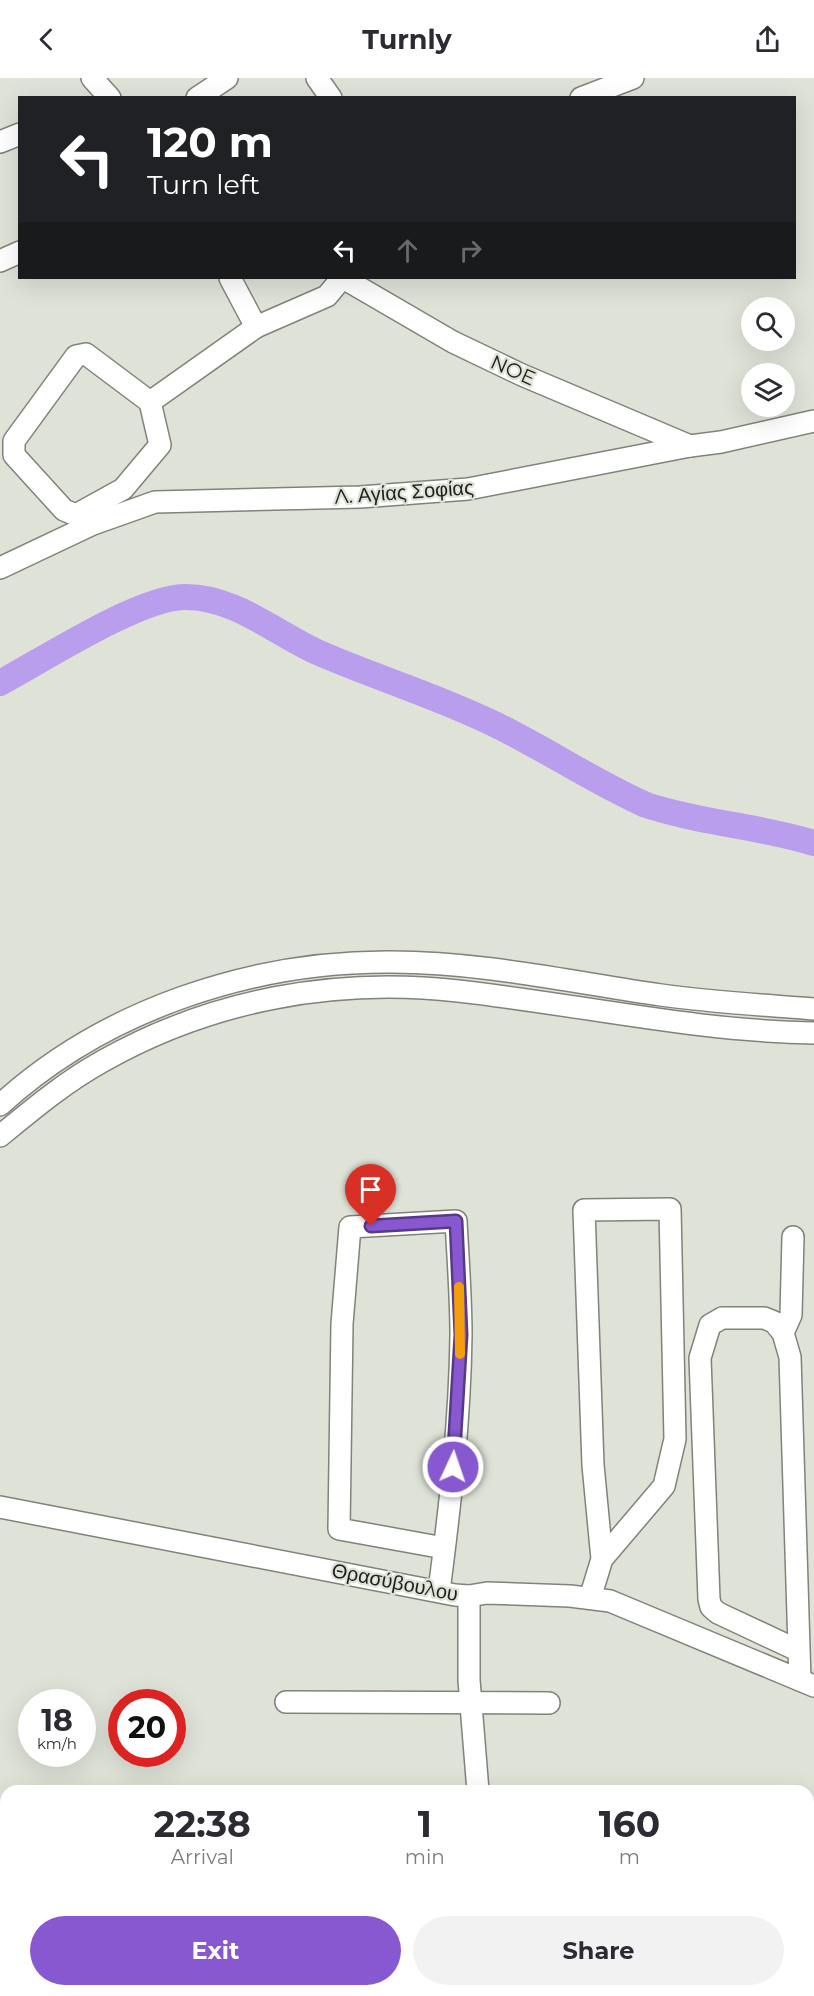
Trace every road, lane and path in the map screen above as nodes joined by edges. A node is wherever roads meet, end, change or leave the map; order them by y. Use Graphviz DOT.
graph roads {
  1 [pos="92,78"];
  2 [pos="227,78"];
  3 [pos="317,78"];
  4 [pos="633,78"];
  5 [pos="108,96"];
  6 [pos="200,96"];
  7 [pos="330,96"];
  8 [pos="586,96"];
  9 [pos="18,135"];
  10 [pos="0,142"];
  11 [pos="18,253"];
  12 [pos="0,261"];
  13 [pos="231,279"];
  14 [pos="342,279"];
  15 [pos="345,279"];
  16 [pos="256,327"];
  17 [pos="150,402"];
  18 [pos="814,421"];
  19 [pos="690,446"];
  20 [pos="0,568"];
  21 [pos="814,1009"];
  22 [pos="814,1033"];
  23 [pos="0,1105"];
  24 [pos="0,1136"];
  25 [pos="793,1237"];
  26 [pos="783,1333"];
  27 [pos="0,1507"];
  28 [pos="444,1548"];
  29 [pos="602,1559"];
  30 [pos="439,1591"];
  31 [pos="468,1596"];
  32 [pos="590,1598"];
  33 [pos="797,1650"];
  34 [pos="807,1683"];
  35 [pos="286,1702"];
  36 [pos="470,1703"];
  37 [pos="549,1703"];
  38 [pos="477,1785"];
  1 -- 5 [label="street"];
  2 -- 6 [label="street"];
  3 -- 7 [label="street"];
  4 -- 8 [label="street"];
  9 -- 10 [label="street"];
  11 -- 12 [label="street"];
  13 -- 16 [label="street"];
  14 -- 16 [label="street"];
  15 -- 19 [label="street, NOE"];
  16 -- 17 [label="street"];
  17 -- 17 [label="street"];
  18 -- 19 [label="street, Λ. Αγίας Σοφίας"];
  19 -- 20 [label="street, Λ. Αγίας Σοφίας"];
  21 -- 23 [label="street"];
  22 -- 24 [label="street"];
  25 -- 26 [label="street"];
  26 -- 33 [label="street"];
  26 -- 33 [label="street"];
  27 -- 30 [label="street, Θρασύβουλου"];
  28 -- 28 [label="street"];
  28 -- 30 [label="street"];
  29 -- 29 [label="street"];
  29 -- 32 [label="street"];
  30 -- 31 [label="street, Θρασύβουλου"];
  31 -- 32 [label="street, Θρασύβουλου"];
  31 -- 36 [label="street"];
  32 -- 34 [label="street, Θρασύβουλου"];
  33 -- 34 [label="street"];
  35 -- 36 [label="street"];
  36 -- 37 [label="street"];
  36 -- 38 [label="street"];
}
